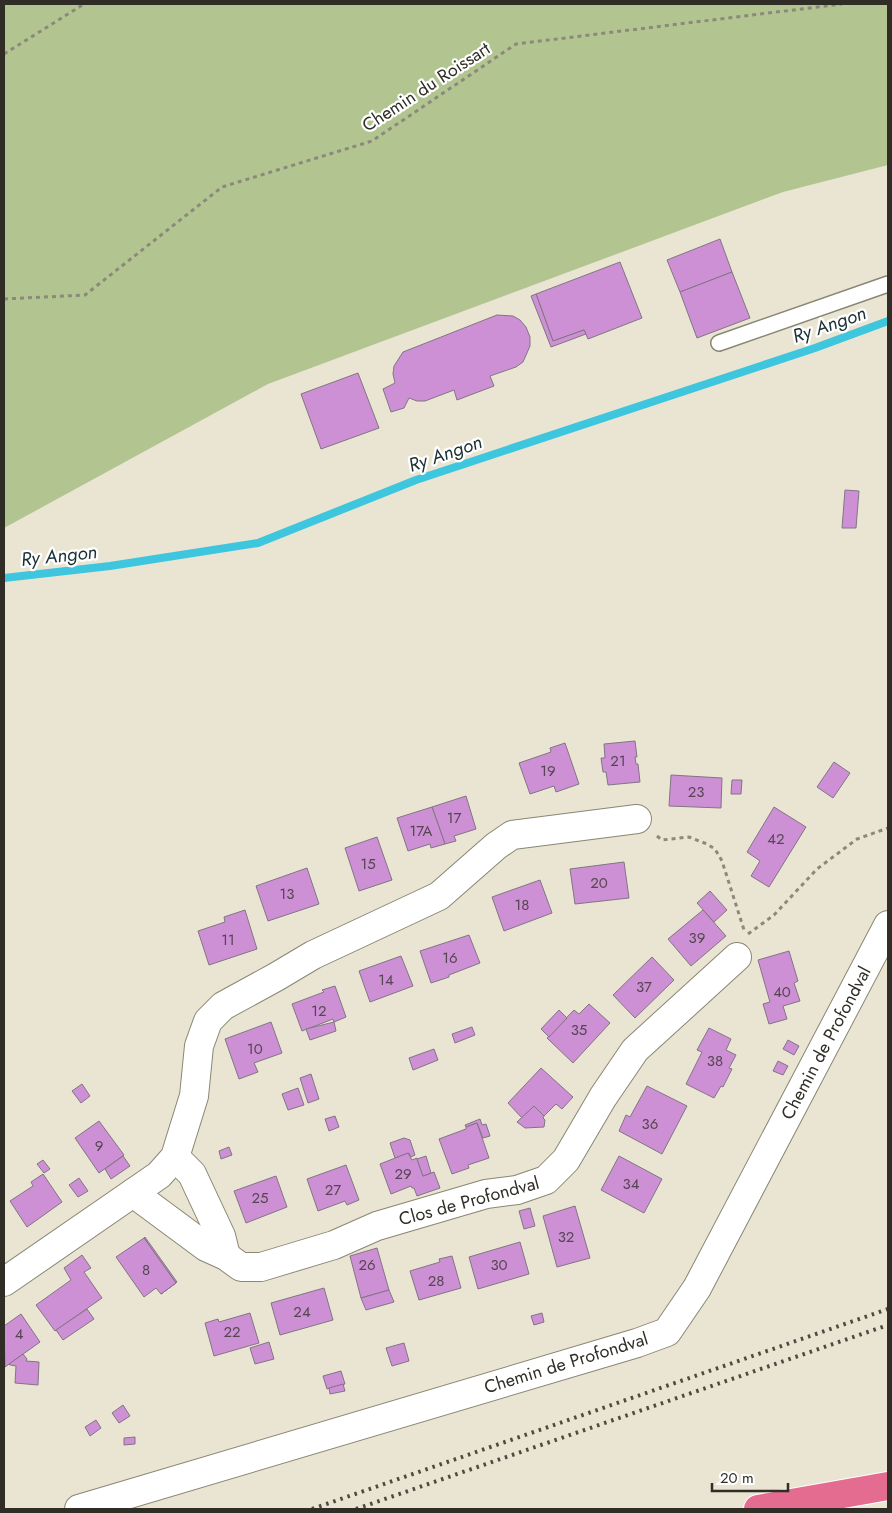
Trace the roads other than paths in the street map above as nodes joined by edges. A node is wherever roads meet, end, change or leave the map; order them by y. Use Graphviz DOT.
graph roads {
  1 [pos="888,284"];
  2 [pos="718,343"];
  3 [pos="637,819"];
  4 [pos="888,925"];
  5 [pos="737,957"];
  6 [pos="175,1157"];
  7 [pos="133,1193"];
  8 [pos="226,1256"];
  9 [pos="4,1282"];
  10 [pos="888,1486"];
  11 [pos="79,1509"];
  12 [pos="758,1509"];
  1 -- 2 [label="lane"];
  3 -- 6 [label="street"];
  4 -- 11 [label="street, Chemin de Profondval"];
  5 -- 8 [label="street, Clos de Profondval"];
  6 -- 7 [label="street"];
  6 -- 8 [label="street"];
  7 -- 8 [label="street, Clos de Profondval"];
  7 -- 9 [label="street"];
  10 -- 12 [label="highway"];
}
